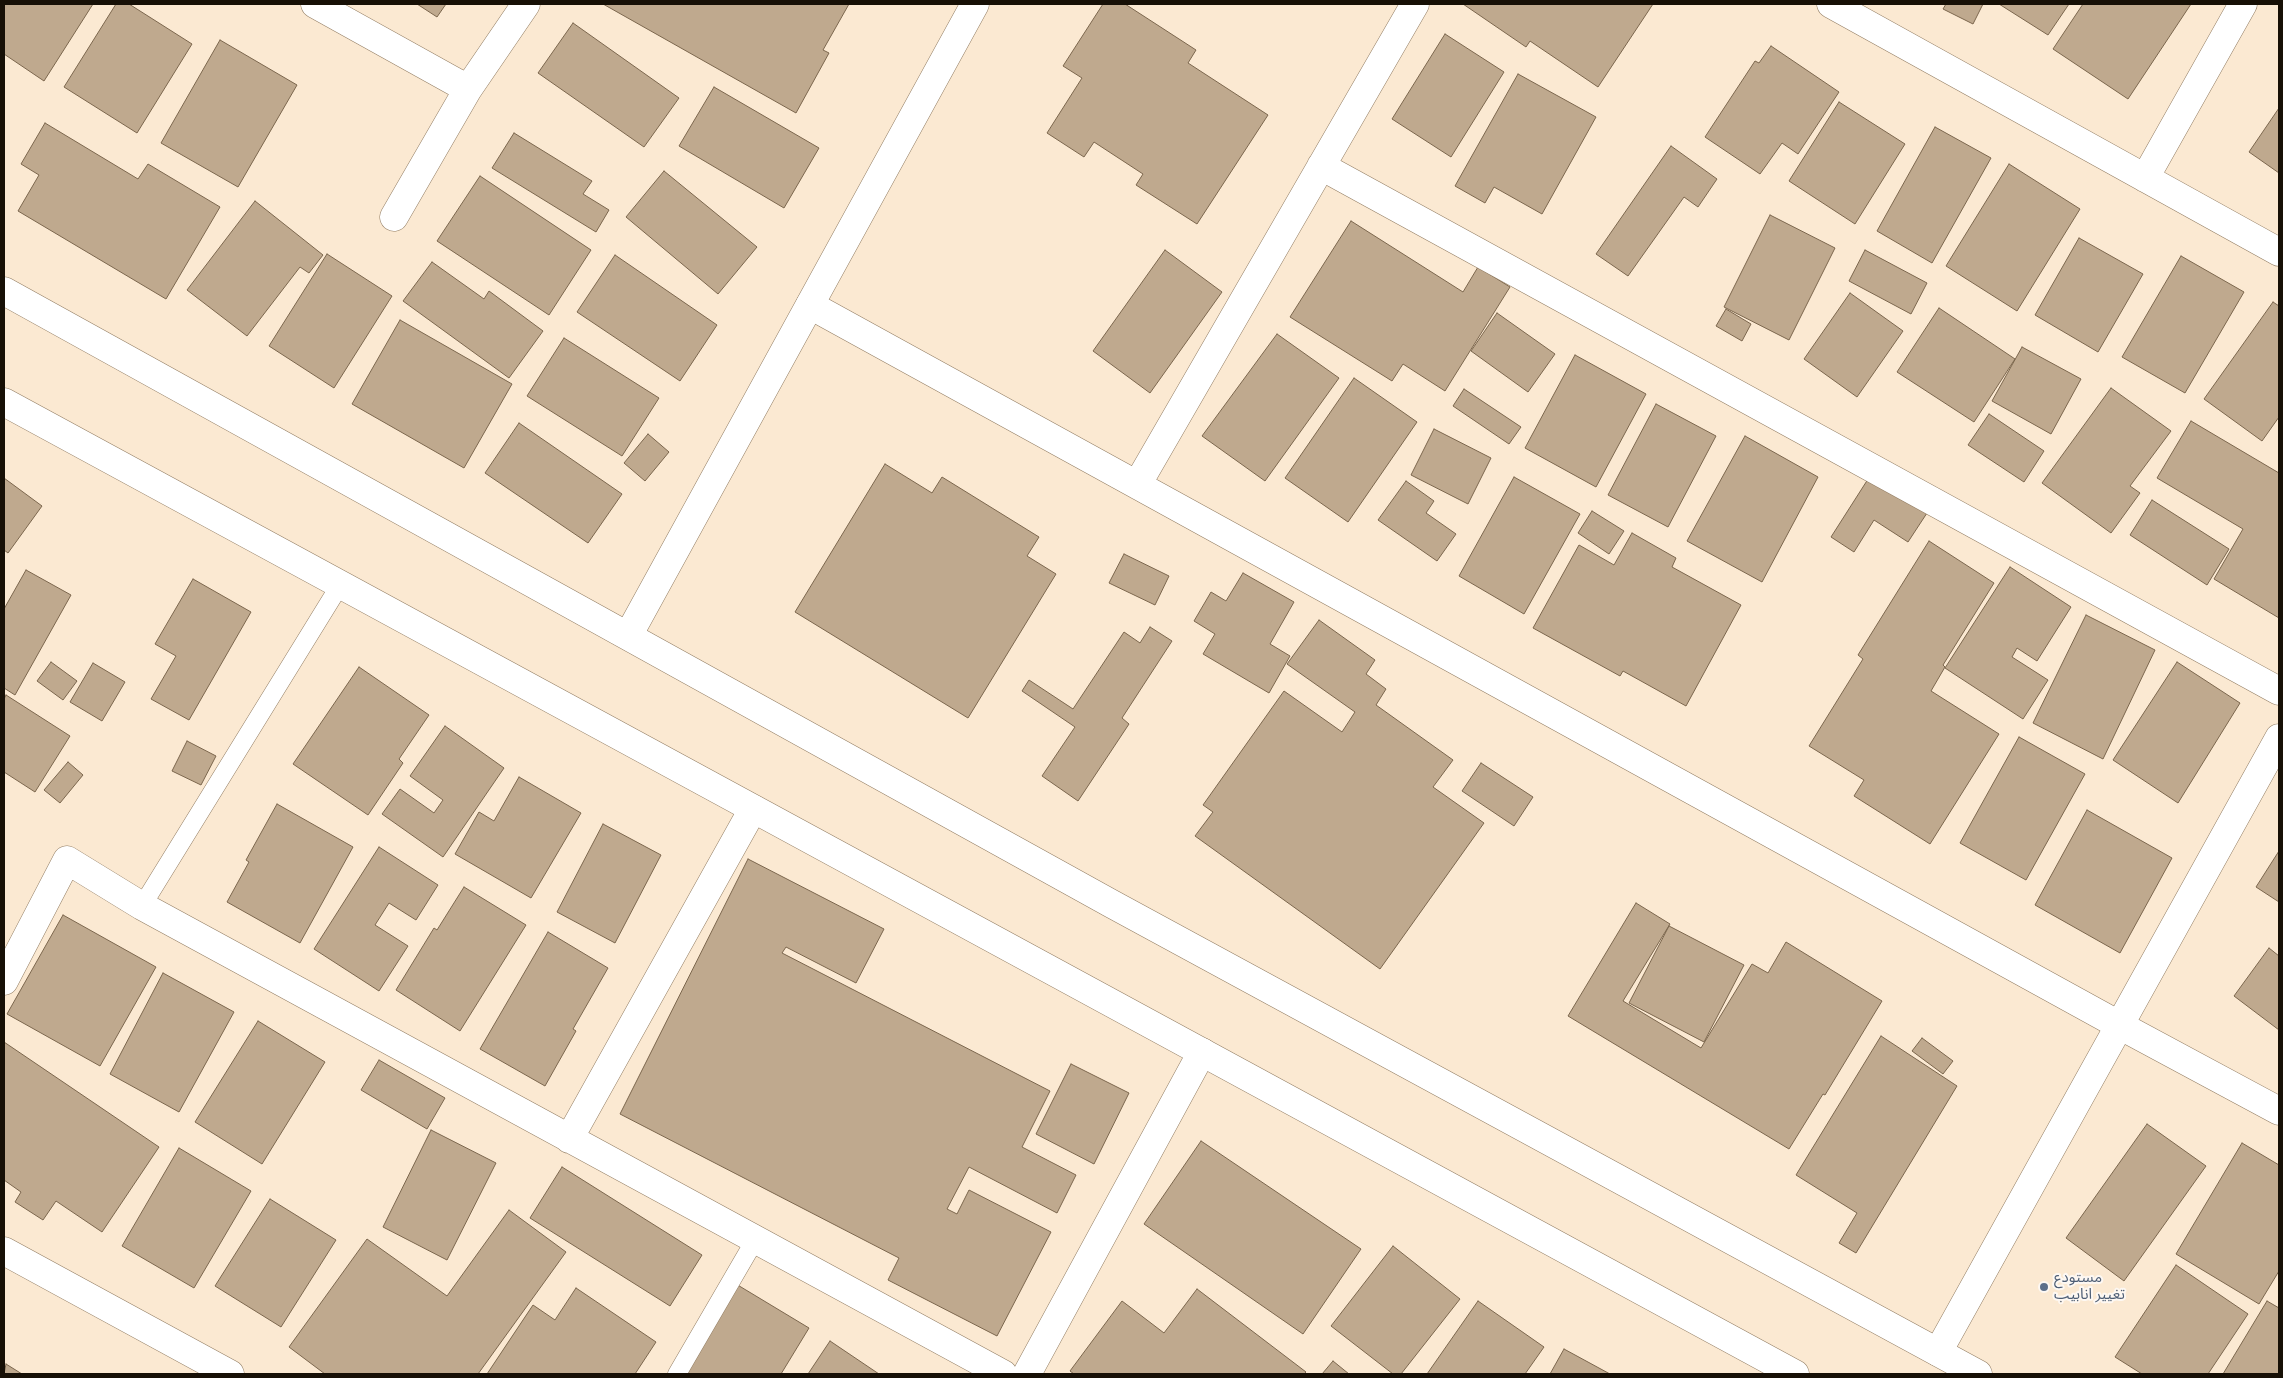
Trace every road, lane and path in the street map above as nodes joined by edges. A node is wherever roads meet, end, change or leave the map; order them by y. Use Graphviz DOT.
graph roads {
  1 [pos="315,4"];
  2 [pos="526,4"];
  3 [pos="975,4"];
  4 [pos="1415,4"];
  5 [pos="1831,4"];
  6 [pos="2243,4"];
  7 [pos="468,89"];
  8 [pos="1322,166"];
  9 [pos="2145,178"];
  10 [pos="394,217"];
  11 [pos="2279,252"];
  12 [pos="4,291"];
  13 [pos="810,304"];
  14 [pos="4,402"];
  15 [pos="1137,485"];
  16 [pos="340,585"];
  17 [pos="628,636"];
  18 [pos="2279,691"];
  19 [pos="2279,738"];
  20 [pos="752,809"];
  21 [pos="142,906"];
  22 [pos="4,981"];
  23 [pos="2119,1025"];
  24 [pos="1202,1052"];
  25 [pos="2279,1111"];
  26 [pos="569,1139"];
  27 [pos="755,1240"];
  28 [pos="4,1251"];
  29 [pos="1938,1352"];
  30 [pos="230,1374"];
  31 [pos="676,1374"];
  32 [pos="1003,1374"];
  33 [pos="1027,1374"];
  34 [pos="1795,1374"];
  35 [pos="1978,1374"];
  1 -- 7 [label="street"];
  2 -- 7 [label="street"];
  3 -- 13 [label="street"];
  4 -- 8 [label="street"];
  5 -- 9 [label="street"];
  6 -- 9 [label="street"];
  7 -- 10 [label="street"];
  8 -- 15 [label="street"];
  8 -- 18 [label="street"];
  9 -- 11 [label="street"];
  12 -- 17 [label="street"];
  13 -- 15 [label="street"];
  13 -- 17 [label="street"];
  14 -- 16 [label="street"];
  15 -- 23 [label="street"];
  16 -- 20 [label="street"];
  16 -- 21 [label="lane"];
  17 -- 29 [label="street"];
  19 -- 23 [label="street"];
  20 -- 24 [label="street"];
  20 -- 26 [label="street"];
  21 -- 22 [label="street"];
  21 -- 26 [label="street"];
  23 -- 25 [label="street"];
  23 -- 29 [label="street"];
  24 -- 33 [label="street"];
  24 -- 34 [label="street"];
  26 -- 27 [label="street"];
  27 -- 31 [label="lane"];
  27 -- 32 [label="street"];
  28 -- 30 [label="street"];
  29 -- 35 [label="street"];
}
